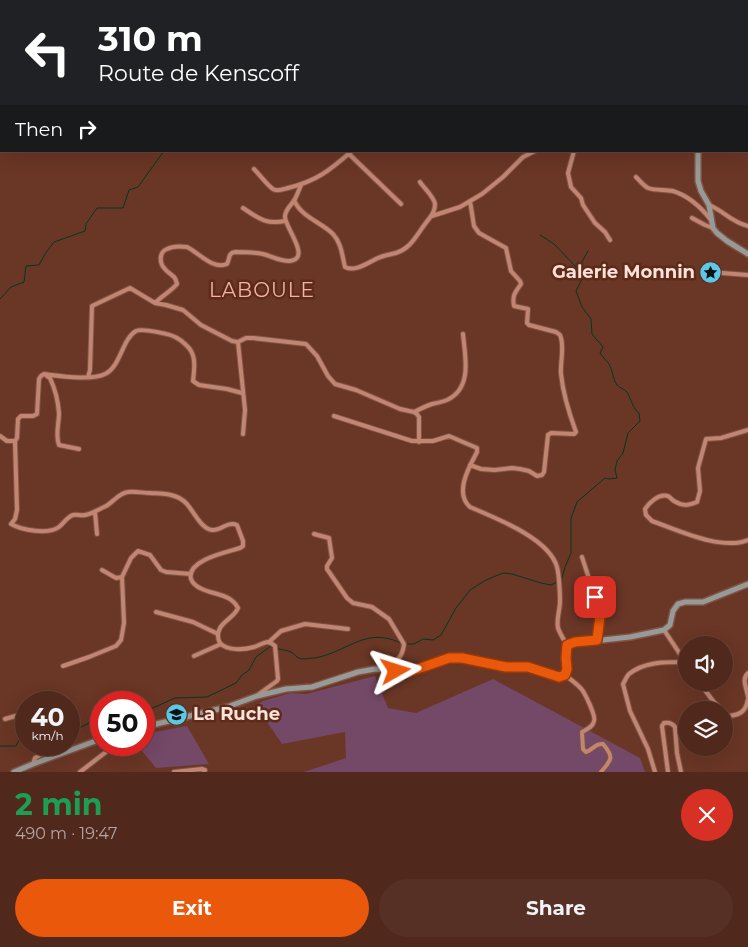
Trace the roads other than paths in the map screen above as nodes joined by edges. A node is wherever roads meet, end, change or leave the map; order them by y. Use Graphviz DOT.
graph roads {
  1 [pos="350,152"];
  2 [pos="534,152"];
  3 [pos="574,152"];
  4 [pos="698,152"];
  5 [pos="254,169"];
  6 [pos="636,178"];
  7 [pos="420,182"];
  8 [pos="301,185"];
  9 [pos="294,200"];
  10 [pos="470,201"];
  11 [pos="401,204"];
  12 [pos="709,205"];
  13 [pos="243,208"];
  14 [pos="432,216"];
  15 [pos="692,218"];
  16 [pos="711,220"];
  17 [pos="285,221"];
  18 [pos="748,226"];
  19 [pos="713,228"];
  20 [pos="610,240"];
  21 [pos="748,254"];
  22 [pos="709,272"];
  23 [pos="748,275"];
  24 [pos="155,303"];
  25 [pos="462,334"];
  26 [pos="238,342"];
  27 [pos="44,374"];
  28 [pos="88,376"];
  29 [pos="242,394"];
  30 [pos="414,412"];
  31 [pos="334,416"];
  32 [pos="748,430"];
  33 [pos="243,434"];
  34 [pos="0,436"];
  35 [pos="15,441"];
  36 [pos="419,442"];
  37 [pos="79,449"];
  38 [pos="470,465"];
  39 [pos="95,512"];
  40 [pos="97,534"];
  41 [pos="314,534"];
  42 [pos="748,540"];
  43 [pos="582,557"];
  44 [pos="102,570"];
  45 [pos="191,574"];
  46 [pos="122,576"];
  47 [pos="748,584"];
  48 [pos="156,612"];
  49 [pos="348,629"];
  50 [pos="664,630"];
  51 [pos="218,634"];
  52 [pos="597,640"];
  53 [pos="269,642"];
  54 [pos="221,644"];
  55 [pos="567,645"];
  56 [pos="678,651"];
  57 [pos="194,656"];
  58 [pos="678,662"];
  59 [pos="63,666"];
  60 [pos="382,670"];
  61 [pos="748,673"];
  62 [pos="565,675"];
  63 [pos="258,696"];
  64 [pos="748,698"];
  65 [pos="15,716"];
  66 [pos="733,716"];
  67 [pos="6,719"];
  68 [pos="155,724"];
  69 [pos="90,743"];
  70 [pos="38,756"];
  71 [pos="101,756"];
  72 [pos="33,764"];
  73 [pos="14,772"];
  74 [pos="80,772"];
  75 [pos="174,772"];
  76 [pos="204,772"];
  77 [pos="601,772"];
  78 [pos="655,772"];
  79 [pos="668,772"];
  80 [pos="681,772"];
  1 -- 8 [label="street"];
  1 -- 11 [label="street"];
  2 -- 10 [label="street"];
  3 -- 20 [label="street"];
  4 -- 12 [label="main road"];
  5 -- 8 [label="street"];
  6 -- 16 [label="street"];
  7 -- 14 [label="street"];
  8 -- 9 [label="street"];
  9 -- 14 [label="street"];
  9 -- 17 [label="street"];
  10 -- 14 [label="street"];
  10 -- 38 [label="street"];
  12 -- 16 [label="main road"];
  12 -- 18 [label="street"];
  13 -- 17 [label="street"];
  15 -- 19 [label="street"];
  16 -- 19 [label="main road"];
  17 -- 24 [label="street"];
  19 -- 21 [label="main road"];
  22 -- 23 [label="street"];
  24 -- 26 [label="street"];
  24 -- 28 [label="street"];
  25 -- 30 [label="street"];
  26 -- 29 [label="street"];
  26 -- 30 [label="street"];
  27 -- 28 [label="street"];
  27 -- 35 [label="street"];
  27 -- 37 [label="street"];
  28 -- 29 [label="street"];
  29 -- 33 [label="street"];
  30 -- 36 [label="street"];
  31 -- 36 [label="street"];
  32 -- 42 [label="street"];
  34 -- 35 [label="street"];
  35 -- 39 [label="street"];
  36 -- 38 [label="street"];
  38 -- 55 [label="street"];
  39 -- 40 [label="street"];
  39 -- 45 [label="street"];
  41 -- 60 [label="street"];
  43 -- 52 [label="street"];
  44 -- 46 [label="street"];
  45 -- 46 [label="street"];
  45 -- 51 [label="street"];
  46 -- 59 [label="street"];
  47 -- 50 [label="main road"];
  48 -- 51 [label="street"];
  49 -- 53 [label="street"];
  50 -- 52 [label="main road"];
  50 -- 56 [label="street"];
  51 -- 54 [label="street"];
  52 -- 55 [label="main road"];
  53 -- 54 [label="street"];
  53 -- 63 [label="street"];
  54 -- 57 [label="street"];
  55 -- 62 [label="main road"];
  58 -- 78 [label="street"];
  60 -- 62 [label="main road"];
  60 -- 63 [label="main road"];
  61 -- 64 [label="street"];
  62 -- 77 [label="street"];
  63 -- 68 [label="main road"];
  64 -- 66 [label="street"];
  65 -- 67 [label="street"];
  69 -- 72 [label="main road"];
  70 -- 72 [label="street"];
  71 -- 74 [label="street"];
  72 -- 73 [label="main road"];
  75 -- 76 [label="street"];
  79 -- 80 [label="street"];
}
